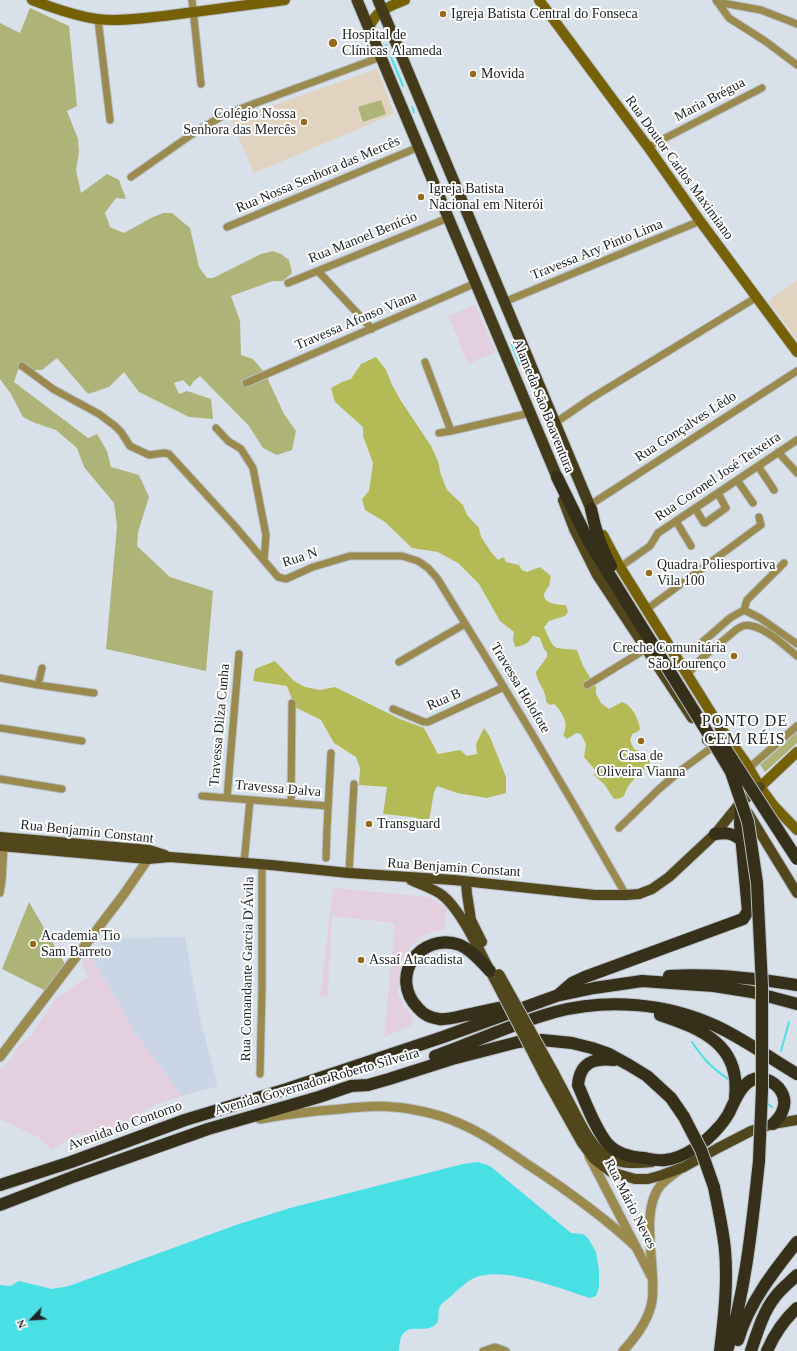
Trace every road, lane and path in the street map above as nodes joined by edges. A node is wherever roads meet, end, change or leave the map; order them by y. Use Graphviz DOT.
graph roads {
  1 [pos="32,0"];
  2 [pos="192,0"];
  3 [pos="285,0"];
  4 [pos="357,0"];
  5 [pos="405,0"];
  6 [pos="539,0"];
  7 [pos="717,1"];
  8 [pos="378,3"];
  9 [pos="194,12"];
  10 [pos="98,19"];
  11 [pos="797,24"];
  12 [pos="369,28"];
  13 [pos="381,57"];
  14 [pos="797,65"];
  15 [pos="201,84"];
  16 [pos="762,88"];
  17 [pos="110,120"];
  18 [pos="419,147"];
  19 [pos="648,147"];
  20 [pos="131,177"];
  21 [pos="448,218"];
  22 [pos="700,221"];
  23 [pos="227,227"];
  24 [pos="318,271"];
  25 [pos="288,283"];
  26 [pos="476,283"];
  27 [pos="757,297"];
  28 [pos="504,302"];
  29 [pos="372,329"];
  30 [pos="797,352"];
  31 [pos="425,362"];
  32 [pos="22,366"];
  33 [pos="797,371"];
  34 [pos="246,383"];
  35 [pos="530,413"];
  36 [pos="555,423"];
  37 [pos="216,428"];
  38 [pos="451,431"];
  39 [pos="439,433"];
  40 [pos="796,440"];
  41 [pos="778,452"];
  42 [pos="758,466"];
  43 [pos="797,473"];
  44 [pos="557,477"];
  45 [pos="737,480"];
  46 [pos="774,490"];
  47 [pos="718,493"];
  48 [pos="753,503"];
  49 [pos="590,507"];
  50 [pos="695,508"];
  51 [pos="759,517"];
  52 [pos="676,521"];
  53 [pos="691,546"];
  54 [pos="350,556"];
  55 [pos="264,560"];
  56 [pos="784,563"];
  57 [pos="620,567"];
  58 [pos="647,609"];
  59 [pos="744,610"];
  60 [pos="465,624"];
  61 [pos="797,644"];
  62 [pos="646,649"];
  63 [pos="238,654"];
  64 [pos="797,656"];
  65 [pos="669,658"];
  66 [pos="399,662"];
  67 [pos="42,668"];
  68 [pos="688,674"];
  69 [pos="0,678"];
  70 [pos="38,685"];
  71 [pos="587,685"];
  72 [pos="504,687"];
  73 [pos="94,693"];
  74 [pos="292,703"];
  75 [pos="393,709"];
  76 [pos="797,726"];
  77 [pos="720,727"];
  78 [pos="0,728"];
  79 [pos="704,737"];
  80 [pos="82,741"];
  81 [pos="711,748"];
  82 [pos="797,752"];
  83 [pos="331,753"];
  84 [pos="749,768"];
  85 [pos="0,779"];
  86 [pos="354,784"];
  87 [pos="760,787"];
  88 [pos="62,789"];
  89 [pos="202,796"];
  90 [pos="227,798"];
  91 [pos="250,800"];
  92 [pos="741,802"];
  93 [pos="290,803"];
  94 [pos="328,806"];
  95 [pos="740,824"];
  96 [pos="755,825"];
  97 [pos="619,828"];
  98 [pos="797,830"];
  99 [pos="715,834"];
  100 [pos="742,841"];
  101 [pos="1,843"];
  102 [pos="148,855"];
  103 [pos="326,858"];
  104 [pos="797,859"];
  105 [pos="244,863"];
  106 [pos="262,865"];
  107 [pos="349,874"];
  108 [pos="407,878"];
  109 [pos="454,880"];
  110 [pos="466,882"];
  111 [pos="0,893"];
  112 [pos="797,893"];
  113 [pos="626,895"];
  114 [pos="445,897"];
  115 [pos="495,976"];
  116 [pos="642,981"];
  117 [pos="797,985"];
  118 [pos="556,996"];
  119 [pos="797,1004"];
  120 [pos="531,1005"];
  121 [pos="635,1006"];
  122 [pos="0,1057"];
  123 [pos="629,1065"];
  124 [pos="260,1074"];
  125 [pos="797,1074"];
  126 [pos="550,1075"];
  127 [pos="351,1086"];
  128 [pos="260,1097"];
  129 [pos="735,1100"];
  130 [pos="797,1120"];
  131 [pos="772,1124"];
  132 [pos="208,1129"];
  133 [pos="582,1143"];
  134 [pos="664,1160"];
  135 [pos="684,1167"];
  136 [pos="0,1185"];
  137 [pos="0,1205"];
  138 [pos="797,1242"];
  139 [pos="635,1246"];
  140 [pos="797,1275"];
  141 [pos="652,1279"];
  142 [pos="797,1281"];
  143 [pos="797,1308"];
  144 [pos="763,1317"];
  145 [pos="483,1351"];
  146 [pos="506,1351"];
  147 [pos="623,1351"];
  148 [pos="720,1351"];
  149 [pos="727,1351"];
  150 [pos="735,1351"];
  151 [pos="751,1351"];
  152 [pos="767,1351"];
  1 -- 10 [label="main road"];
  2 -- 9 [label="street"];
  3 -- 9 [label="main road"];
  4 -- 12 [label="highway, Alameda São Boaventura"];
  5 -- 8 [label="main road"];
  6 -- 19 [label="main road, Rua Doutor Carlos Maximiano"];
  7 -- 11 [label="street"];
  7 -- 14 [label="street"];
  8 -- 12 [label="main road"];
  8 -- 28 [label="highway, Alameda São Boaventura"];
  9 -- 10 [label="main road"];
  9 -- 15 [label="street"];
  10 -- 17 [label="street"];
  12 -- 13 [label="highway, Alameda São Boaventura"];
  13 -- 18 [label="highway, Alameda São Boaventura"];
  13 -- 20 [label="street"];
  16 -- 19 [label="street, Maria Brégua"];
  18 -- 21 [label="highway, Alameda São Boaventura"];
  18 -- 23 [label="street, Rua Nossa Senhora das Mercês"];
  19 -- 22 [label="main road, Rua Doutor Carlos Maximiano"];
  21 -- 24 [label="street, Rua Manoel Benício"];
  21 -- 26 [label="highway, Alameda São Boaventura"];
  22 -- 27 [label="main road, Rua Doutor Carlos Maximiano"];
  22 -- 28 [label="street, Travessa Ary Pinto Lima"];
  24 -- 25 [label="street, Rua Manoel Benício"];
  24 -- 29 [label="street"];
  26 -- 29 [label="street, Travessa Afonso Viana"];
  26 -- 35 [label="highway, Alameda São Boaventura"];
  27 -- 30 [label="main road, Rua Doutor Carlos Maximiano"];
  27 -- 36 [label="street"];
  28 -- 36 [label="highway, Alameda São Boaventura"];
  29 -- 34 [label="street, Travessa Afonso Viana"];
  31 -- 38 [label="street"];
  32 -- 55 [label="street, Rua N"];
  33 -- 49 [label="street, Rua Gonçalves Lêdo"];
  35 -- 38 [label="street"];
  35 -- 44 [label="highway, Alameda São Boaventura"];
  36 -- 49 [label="highway, Alameda São Boaventura"];
  37 -- 55 [label="street"];
  38 -- 39 [label="street"];
  40 -- 41 [label="street, Rua Coronel José Teixeira"];
  41 -- 42 [label="street, Rua Coronel José Teixeira"];
  41 -- 43 [label="street"];
  42 -- 45 [label="street, Rua Coronel José Teixeira"];
  42 -- 46 [label="street"];
  44 -- 62 [label="main road, Alameda São Boaventura"];
  44 -- 65 [label="highway"];
  45 -- 47 [label="street, Rua Coronel José Teixeira"];
  45 -- 48 [label="street"];
  47 -- 50 [label="street, Rua Coronel José Teixeira"];
  47 -- 50 [label="street"];
  49 -- 57 [label="main road, Alameda São Boaventura"];
  49 -- 65 [label="highway"];
  50 -- 52 [label="street, Rua Coronel José Teixeira"];
  51 -- 58 [label="street"];
  52 -- 53 [label="street"];
  52 -- 57 [label="street, Rua Coronel José Teixeira"];
  54 -- 55 [label="street, Rua N"];
  54 -- 60 [label="street, Travessa Holofote"];
  56 -- 59 [label="street"];
  57 -- 58 [label="main road, Alameda São Boaventura"];
  58 -- 65 [label="main road, Alameda São Boaventura"];
  59 -- 61 [label="street"];
  59 -- 65 [label="street"];
  60 -- 66 [label="street"];
  60 -- 72 [label="street, Travessa Holofote"];
  62 -- 71 [label="street"];
  62 -- 79 [label="main road, Alameda São Boaventura"];
  63 -- 90 [label="street, Travessa Dilza Cunha"];
  64 -- 68 [label="street"];
  65 -- 68 [label="main road, Alameda São Boaventura"];
  65 -- 104 [label="highway, bridge"];
  65 -- 149 [label="highway, bridge"];
  67 -- 70 [label="street"];
  68 -- 77 [label="main road, Alameda São Boaventura"];
  69 -- 70 [label="street"];
  70 -- 73 [label="street"];
  72 -- 75 [label="street, Rua B"];
  72 -- 113 [label="street, Travessa Holofote"];
  74 -- 93 [label="street"];
  76 -- 84 [label="street"];
  77 -- 79 [label="main road"];
  77 -- 84 [label="main road, Alameda São Boaventura"];
  78 -- 80 [label="street"];
  79 -- 81 [label="main road, Alameda São Boaventura"];
  81 -- 92 [label="main road, Alameda São Boaventura"];
  81 -- 97 [label="street"];
  82 -- 87 [label="main road"];
  83 -- 94 [label="street"];
  84 -- 87 [label="main road, Alameda São Boaventura"];
  85 -- 88 [label="street"];
  86 -- 107 [label="street"];
  87 -- 92 [label="main road, Rua Benjamin Constant"];
  87 -- 98 [label="main road, Alameda São Boaventura"];
  89 -- 90 [label="street, Travessa Dalva"];
  90 -- 91 [label="street, Travessa Dalva"];
  91 -- 93 [label="street, Travessa Dalva"];
  91 -- 105 [label="street"];
  92 -- 95 [label="highway"];
  92 -- 96 [label="main road, Alameda São Boaventura"];
  92 -- 99 [label="main road, Rua Benjamin Constant"];
  93 -- 94 [label="street, Travessa Dalva"];
  94 -- 103 [label="street"];
  95 -- 96 [label="main road, Rua Benjamin Constant"];
  95 -- 99 [label="main road, Rua Benjamin Constant"];
  95 -- 100 [label="highway"];
  96 -- 112 [label="main road, Alameda São Boaventura"];
  99 -- 100 [label="highway"];
  99 -- 113 [label="main road, Rua Benjamin Constant"];
  100 -- 118 [label="highway"];
  101 -- 102 [label="main road, Rua Benjamin Constant"];
  101 -- 111 [label="street"];
  102 -- 105 [label="main road, Rua Benjamin Constant"];
  102 -- 122 [label="street"];
  105 -- 106 [label="main road, Rua Benjamin Constant"];
  106 -- 107 [label="main road, Rua Benjamin Constant"];
  106 -- 124 [label="street, Rua Comandante Garcia D'Ávila"];
  107 -- 108 [label="main road, Rua Benjamin Constant"];
  108 -- 109 [label="main road, Rua Benjamin Constant"];
  108 -- 114 [label="main road"];
  109 -- 110 [label="main road, Rua Benjamin Constant"];
  109 -- 114 [label="main road"];
  110 -- 113 [label="main road, Rua Benjamin Constant"];
  110 -- 115 [label="main road"];
  114 -- 115 [label="main road"];
  115 -- 120 [label="highway"];
  115 -- 126 [label="main road, bridge"];
  116 -- 117 [label="highway"];
  116 -- 118 [label="highway, Avenida Governador Roberto Silveira"];
  116 -- 119 [label="highway, Avenida Governador Roberto Silveira"];
  118 -- 120 [label="highway, Avenida Governador Roberto Silveira"];
  120 -- 128 [label="highway, Avenida Governador Roberto Silveira"];
  121 -- 125 [label="highway"];
  121 -- 127 [label="highway"];
  121 -- 129 [label="highway"];
  123 -- 127 [label="highway, Avenida Governador Roberto Silveira"];
  123 -- 134 [label="highway"];
  123 -- 148 [label="highway, bridge"];
  126 -- 133 [label="main road"];
  126 -- 134 [label="main road"];
  127 -- 132 [label="highway, Avenida Governador Roberto Silveira"];
  128 -- 136 [label="highway, Avenida do Contorno"];
  129 -- 131 [label="highway"];
  129 -- 134 [label="highway"];
  130 -- 131 [label="main road"];
  131 -- 135 [label="main road"];
  132 -- 137 [label="highway, Avenida do Contorno"];
  132 -- 139 [label="street, Avenida Governador Roberto Silveira"];
  133 -- 135 [label="main road"];
  133 -- 139 [label="street, Rua Mário Neves"];
  135 -- 141 [label="street, Rua Mário Neves"];
  138 -- 150 [label="highway"];
  139 -- 141 [label="street, Rua Mário Neves"];
  140 -- 144 [label="highway"];
  141 -- 147 [label="street, Rua Mário Neves"];
  142 -- 144 [label="highway"];
  143 -- 152 [label="highway"];
  144 -- 151 [label="highway"];
  145 -- 146 [label="street"];
}
